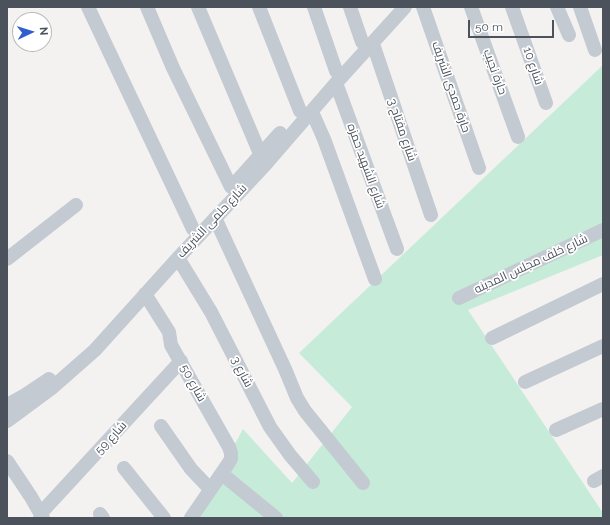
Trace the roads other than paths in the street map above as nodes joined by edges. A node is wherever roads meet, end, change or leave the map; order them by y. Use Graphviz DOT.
graph roads {
  1 [pos="88,7"];
  2 [pos="147,7"];
  3 [pos="198,7"];
  4 [pos="259,7"];
  5 [pos="314,7"];
  6 [pos="350,7"];
  7 [pos="395,7"];
  8 [pos="405,7"];
  9 [pos="423,7"];
  10 [pos="471,7"];
  11 [pos="512,7"];
  12 [pos="558,7"];
  13 [pos="580,7"];
  14 [pos="569,35"];
  15 [pos="368,43"];
  16 [pos="595,50"];
  17 [pos="336,77"];
  18 [pos="546,103"];
  19 [pos="306,112"];
  20 [pos="518,136"];
  21 [pos="262,160"];
  22 [pos="479,168"];
  23 [pos="231,187"];
  24 [pos="76,205"];
  25 [pos="431,215"];
  26 [pos="214,218"];
  27 [pos="193,229"];
  28 [pos="603,230"];
  29 [pos="396,249"];
  30 [pos="178,258"];
  31 [pos="7,259"];
  32 [pos="375,279"];
  33 [pos="603,284"];
  34 [pos="145,294"];
  35 [pos="459,298"];
  36 [pos="492,338"];
  37 [pos="603,346"];
  38 [pos="181,361"];
  39 [pos="525,382"];
  40 [pos="7,405"];
  41 [pos="603,408"];
  42 [pos="7,421"];
  43 [pos="161,426"];
  44 [pos="556,430"];
  45 [pos="7,462"];
  46 [pos="124,468"];
  47 [pos="222,474"];
  48 [pos="313,482"];
  49 [pos="363,483"];
  50 [pos="210,489"];
  51 [pos="42,516"];
  52 [pos="164,518"];
  53 [pos="191,518"];
  54 [pos="276,518"];
  1 -- 27 [label="street"];
  2 -- 23 [label="street"];
  3 -- 21 [label="street"];
  4 -- 19 [label="street"];
  5 -- 17 [label="street, شارع الشهيد حمزه"];
  6 -- 15 [label="street, شارع مفتاح 3"];
  7 -- 15 [label="street, شارع حلمى الشريف"];
  8 -- 15 [label="street, شارع حلمى الشريف"];
  9 -- 22 [label="street, حارة حمدى الشريف"];
  10 -- 20 [label="street, حارة نجيب"];
  11 -- 18 [label="street, شارع 10"];
  12 -- 14 [label="street"];
  13 -- 16 [label="street"];
  15 -- 17 [label="street, شارع حلمى الشريف"];
  15 -- 25 [label="street, شارع مفتاح 3"];
  17 -- 19 [label="street, شارع حلمى الشريف"];
  17 -- 29 [label="street, شارع الشهيد حمزه"];
  19 -- 21 [label="street, شارع حلمى الشريف"];
  19 -- 32 [label="street"];
  21 -- 23 [label="street, شارع حلمى الشريف"];
  21 -- 26 [label="street, شارع حلمى الشريف"];
  23 -- 27 [label="street, شارع حلمى الشريف"];
  24 -- 31 [label="street"];
  26 -- 30 [label="street, شارع حلمى الشريف"];
  26 -- 49 [label="street"];
  27 -- 40 [label="street, شارع حلمى الشريف"];
  28 -- 35 [label="street, شارع خلف مجلس المدينه"];
  30 -- 34 [label="street, شارع حلمى الشريف"];
  30 -- 48 [label="street, شارع 3"];
  33 -- 36 [label="street"];
  34 -- 38 [label="street, شارع 50"];
  34 -- 42 [label="street, شارع حلمى الشريف"];
  37 -- 39 [label="street"];
  38 -- 47 [label="street, شارع 50"];
  38 -- 51 [label="street, شارع 59"];
  41 -- 44 [label="street"];
  43 -- 50 [label="street"];
  45 -- 51 [label="street"];
  46 -- 52 [label="street"];
  47 -- 50 [label="street, شارع 50"];
  47 -- 54 [label="street"];
  50 -- 53 [label="street, شارع 50"];
}
